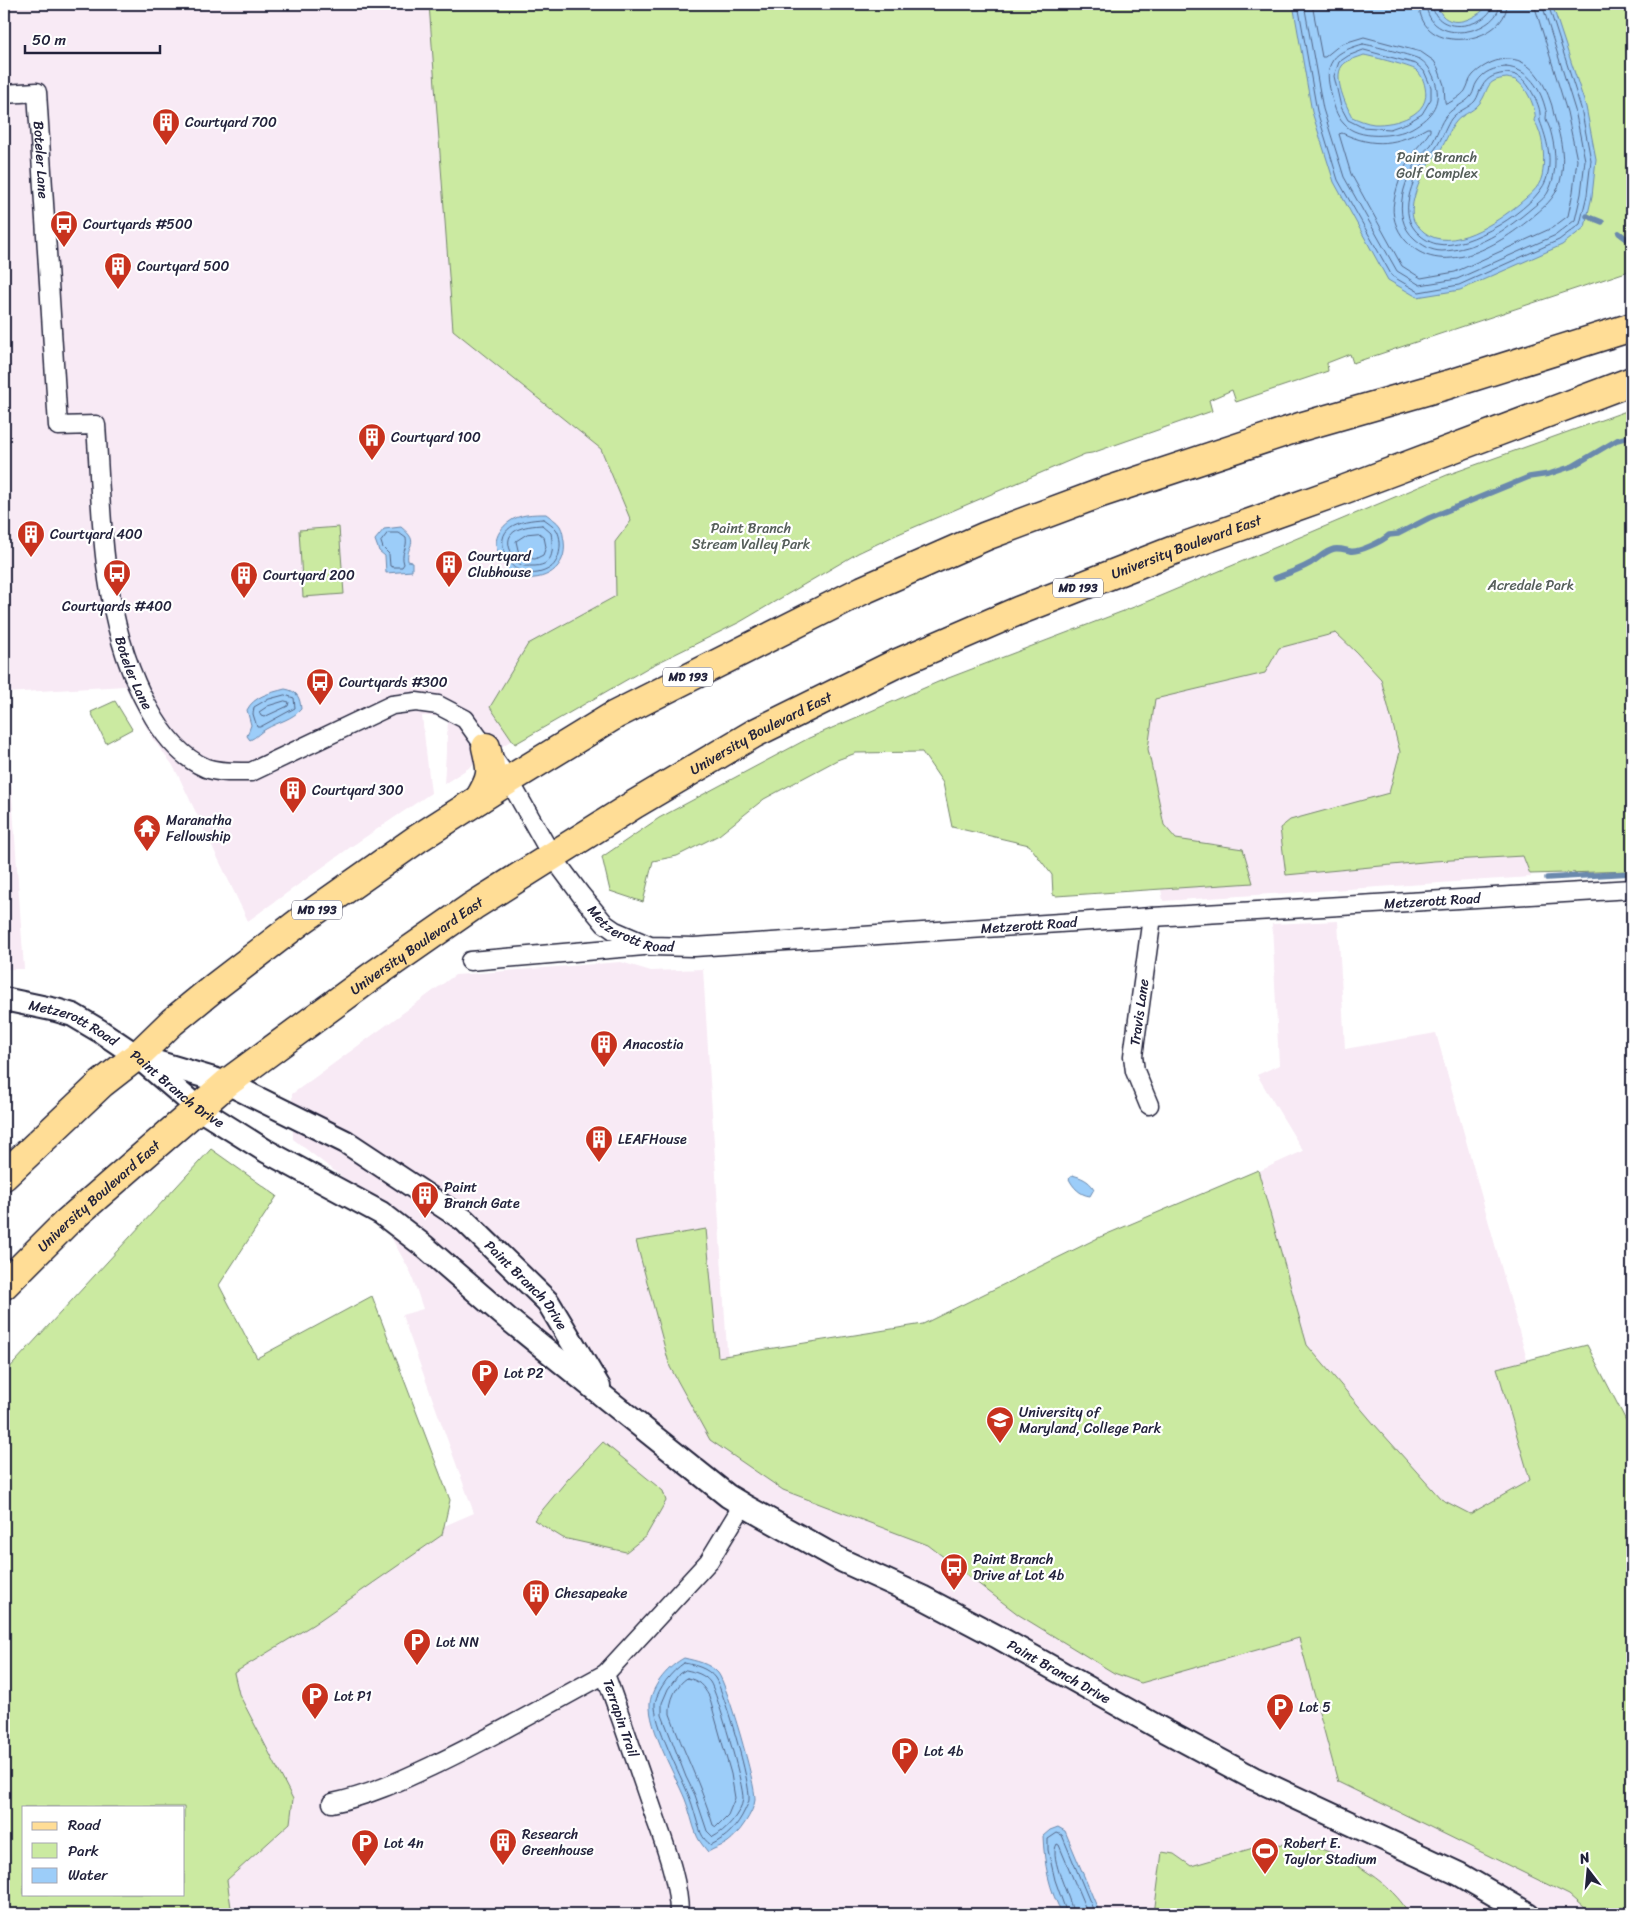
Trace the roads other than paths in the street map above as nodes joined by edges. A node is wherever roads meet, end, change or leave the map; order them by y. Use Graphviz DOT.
graph roads {
  1 [pos="4,94"];
  2 [pos="1632,327"];
  3 [pos="1632,381"];
  4 [pos="486,747"];
  5 [pos="509,780"];
  6 [pos="479,799"];
  7 [pos="552,856"];
  8 [pos="1632,889"];
  9 [pos="1152,917"];
  10 [pos="650,946"];
  11 [pos="470,961"];
  12 [pos="4,999"];
  13 [pos="137,1056"];
  14 [pos="228,1083"];
  15 [pos="1150,1105"];
  16 [pos="198,1108"];
  17 [pos="4,1176"];
  18 [pos="4,1285"];
  19 [pos="608,1400"];
  20 [pos="744,1505"];
  21 [pos="604,1674"];
  22 [pos="332,1803"];
  23 [pos="679,1914"];
  24 [pos="1528,1914"];
  1 -- 4 [label="street, Boteler Lane"];
  2 -- 5 [label="main road, MD 193"];
  3 -- 7 [label="main road, University Boulevard East / MD 193"];
  4 -- 5 [label="street, Boteler Lane"];
  4 -- 6 [label="main road"];
  5 -- 6 [label="main road, MD 193"];
  5 -- 7 [label="street, Metzerott Road"];
  6 -- 13 [label="main road, MD 193"];
  7 -- 10 [label="street, Metzerott Road"];
  7 -- 14 [label="main road, University Boulevard East / MD 193"];
  8 -- 9 [label="street, Metzerott Road"];
  9 -- 10 [label="street, Metzerott Road"];
  9 -- 15 [label="street, Travis Lane"];
  10 -- 11 [label="street"];
  12 -- 13 [label="street, Metzerott Road"];
  13 -- 14 [label="street, Paint Branch Drive"];
  13 -- 16 [label="street, Paint Branch Drive"];
  13 -- 17 [label="main road, MD 193"];
  14 -- 16 [label="main road, University Boulevard East / MD 193"];
  14 -- 19 [label="street, Paint Branch Drive"];
  16 -- 18 [label="main road, University Boulevard East / MD 193"];
  16 -- 19 [label="street, Paint Branch Drive"];
  19 -- 20 [label="street, Paint Branch Drive"];
  20 -- 21 [label="street, Terrapin Trail"];
  20 -- 24 [label="street, Paint Branch Drive"];
  21 -- 22 [label="street"];
  21 -- 23 [label="street, Terrapin Trail"];
}
